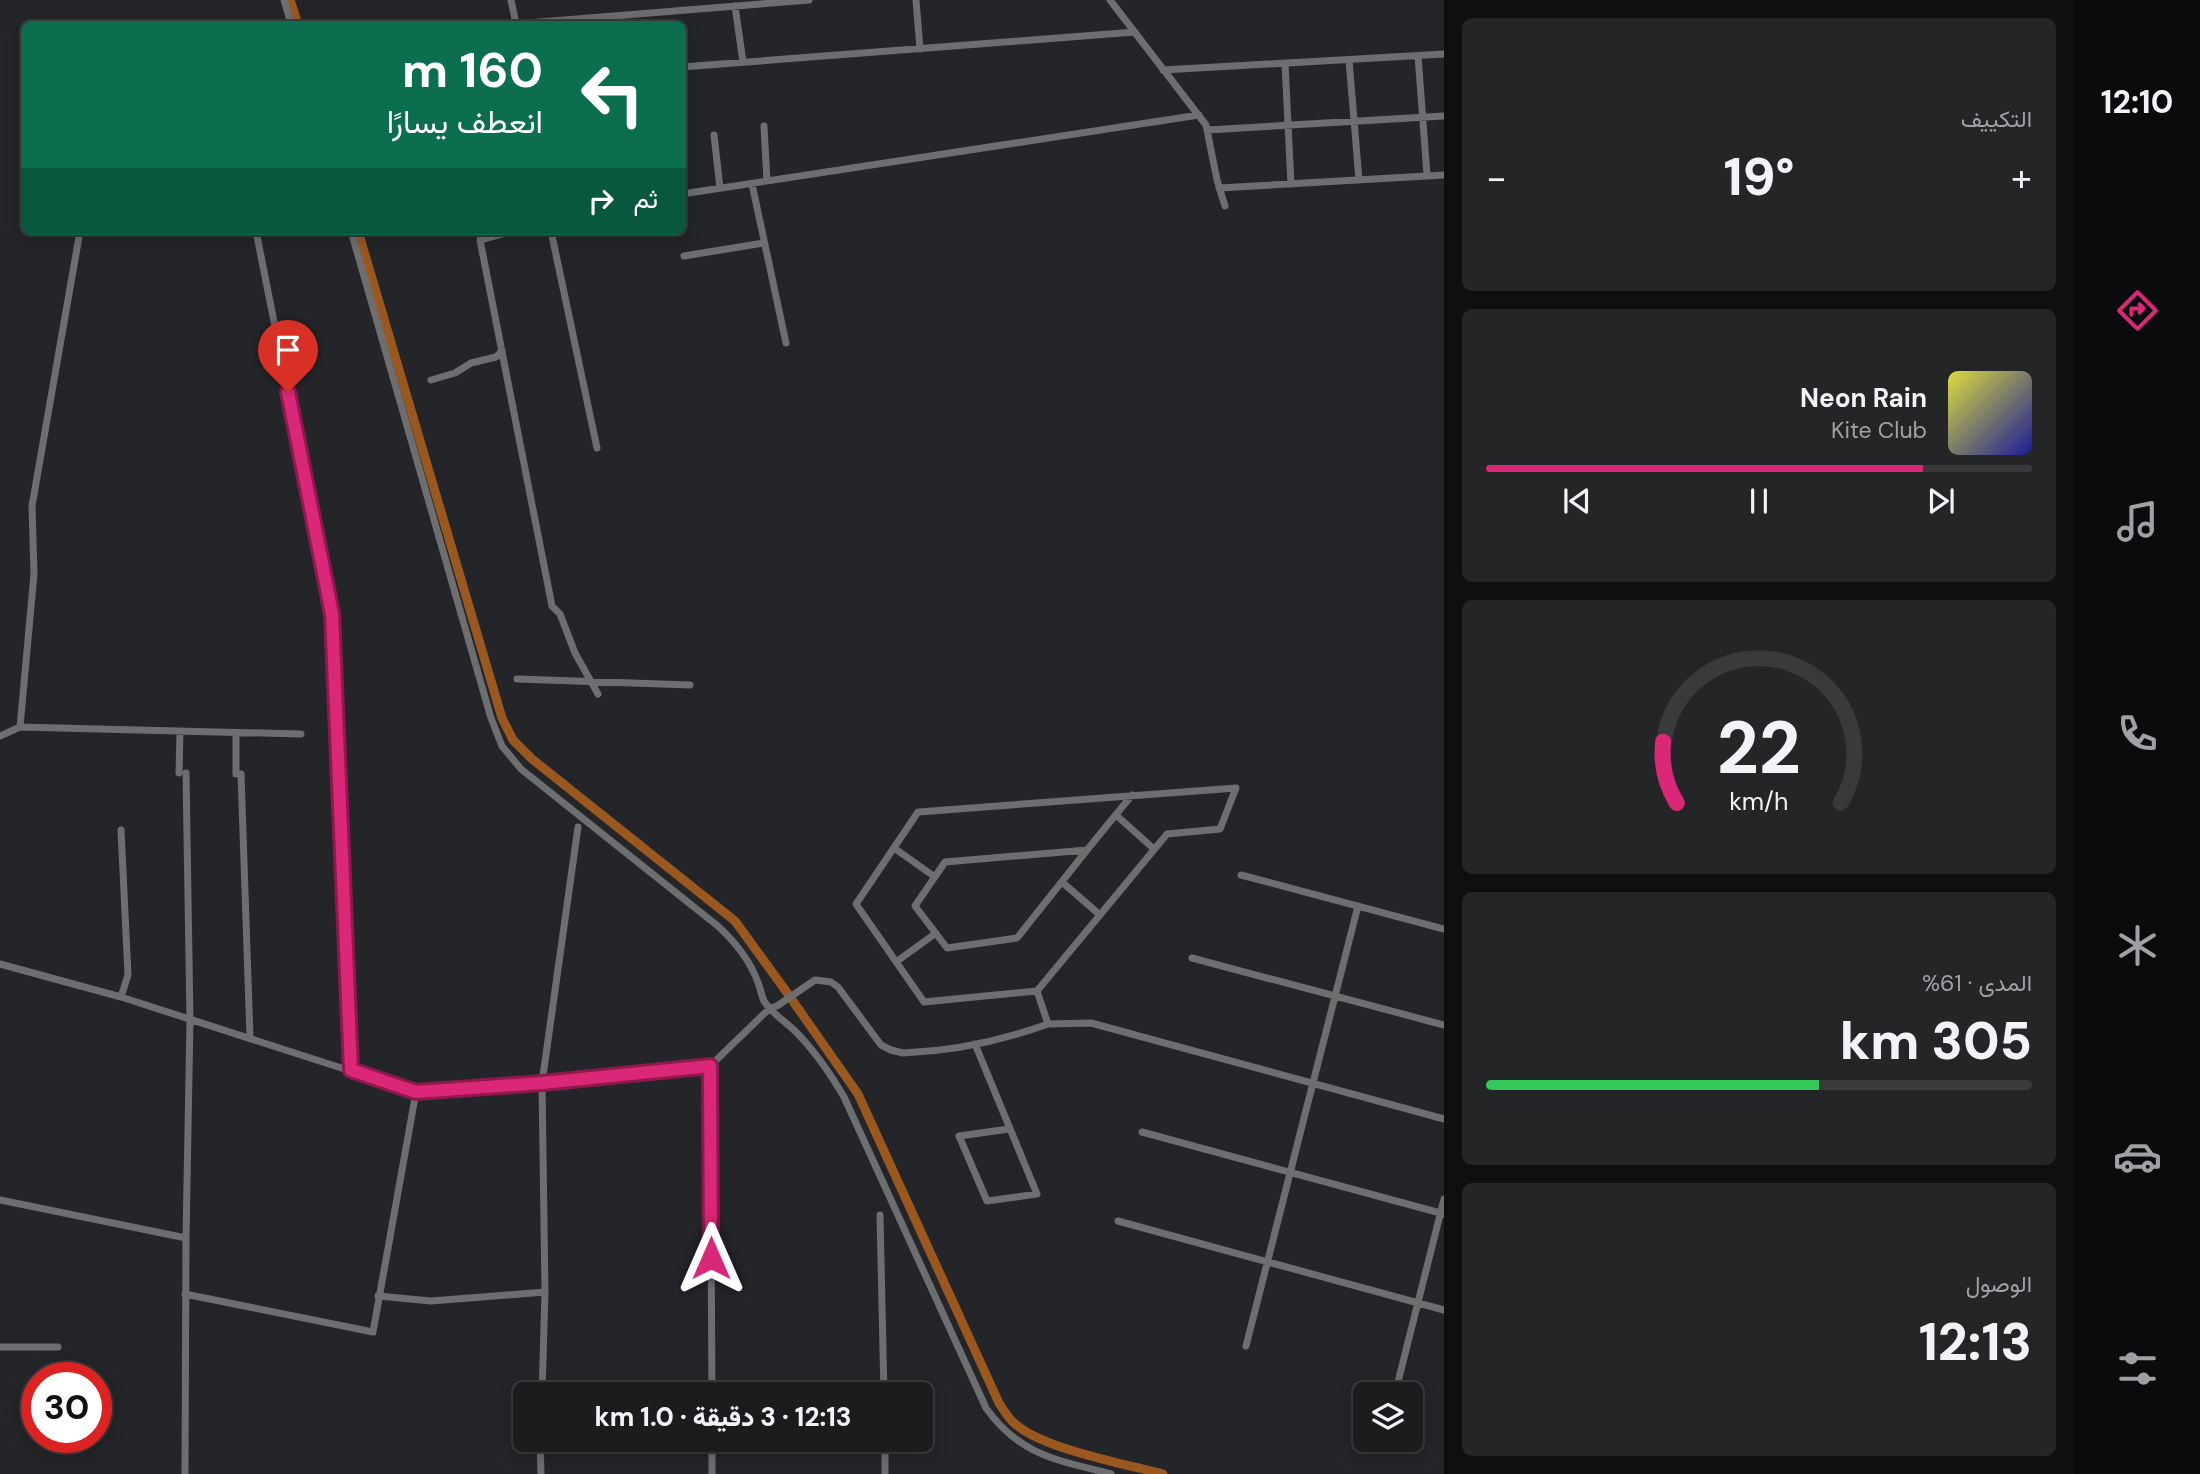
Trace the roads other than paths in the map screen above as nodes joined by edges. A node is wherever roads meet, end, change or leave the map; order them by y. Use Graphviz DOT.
graph roads {
  1 [pos="284,0"];
  2 [pos="511,0"];
  3 [pos="809,0"];
  4 [pos="916,0"];
  5 [pos="1110,0"];
  6 [pos="735,6"];
  7 [pos="290,21"];
  8 [pos="515,21"];
  9 [pos="552,21"];
  10 [pos="1135,32"];
  11 [pos="920,49"];
  12 [pos="1444,54"];
  13 [pos="1419,56"];
  14 [pos="1349,60"];
  15 [pos="743,62"];
  16 [pos="1284,63"];
  17 [pos="686,67"];
  18 [pos="1163,70"];
  19 [pos="1199,115"];
  20 [pos="1444,116"];
  21 [pos="1422,118"];
  22 [pos="1354,121"];
  23 [pos="1288,124"];
  24 [pos="764,126"];
  25 [pos="1207,130"];
  26 [pos="714,135"];
  27 [pos="1444,175"];
  28 [pos="1427,176"];
  29 [pos="1359,180"];
  30 [pos="767,181"];
  31 [pos="752,184"];
  32 [pos="1291,184"];
  33 [pos="720,188"];
  34 [pos="1219,188"];
  35 [pos="686,193"];
  36 [pos="1225,206"];
  37 [pos="79,235"];
  38 [pos="257,235"];
  39 [pos="352,235"];
  40 [pos="498,235"];
  41 [pos="552,235"];
  42 [pos="764,243"];
  43 [pos="684,256"];
  44 [pos="786,343"];
  45 [pos="502,351"];
  46 [pos="431,380"];
  47 [pos="597,448"];
  48 [pos="517,679"];
  49 [pos="590,681"];
  50 [pos="690,685"];
  51 [pos="598,694"];
  52 [pos="20,727"];
  53 [pos="180,731"];
  54 [pos="236,733"];
  55 [pos="301,734"];
  56 [pos="0,736"];
  57 [pos="1132,795"];
  58 [pos="1116,815"];
  59 [pos="578,827"];
  60 [pos="121,830"];
  61 [pos="894,848"];
  62 [pos="1154,849"];
  63 [pos="1087,850"];
  64 [pos="1241,875"];
  65 [pos="935,877"];
  66 [pos="1062,882"];
  67 [pos="1358,906"];
  68 [pos="1100,915"];
  69 [pos="1444,929"];
  70 [pos="936,933"];
  71 [pos="1192,958"];
  72 [pos="896,962"];
  73 [pos="0,964"];
  74 [pos="1037,991"];
  75 [pos="1335,996"];
  76 [pos="121,997"];
  77 [pos="774,1007"];
  78 [pos="190,1020"];
  79 [pos="1048,1024"];
  80 [pos="1444,1025"];
  81 [pos="250,1037"];
  82 [pos="975,1044"];
  83 [pos="710,1066"];
  84 [pos="351,1070"];
  85 [pos="542,1083"];
  86 [pos="1313,1083"];
  87 [pos="416,1092"];
  88 [pos="1444,1119"];
  89 [pos="1009,1129"];
  90 [pos="1142,1132"];
  91 [pos="1290,1173"];
  92 [pos="1444,1199"];
  93 [pos="0,1200"];
  94 [pos="1442,1214"];
  95 [pos="880,1215"];
  96 [pos="1118,1221"];
  97 [pos="186,1238"];
  98 [pos="1267,1262"];
  99 [pos="545,1292"];
  100 [pos="185,1294"];
  101 [pos="379,1296"];
  102 [pos="1418,1303"];
  103 [pos="1444,1310"];
  104 [pos="1246,1346"];
  105 [pos="0,1347"];
  106 [pos="58,1347"];
  107 [pos="542,1382"];
  108 [pos="712,1382"];
  109 [pos="884,1382"];
  110 [pos="1398,1382"];
  111 [pos="540,1452"];
  112 [pos="712,1452"];
  113 [pos="885,1452"];
  114 [pos="185,1474"];
  115 [pos="541,1474"];
  116 [pos="712,1474"];
  117 [pos="885,1474"];
  118 [pos="1111,1474"];
  1 -- 7 [label="street"];
  2 -- 8 [label="street"];
  3 -- 6 [label="street"];
  4 -- 11 [label="street"];
  5 -- 10 [label="street"];
  6 -- 9 [label="street"];
  6 -- 15 [label="street"];
  10 -- 11 [label="street"];
  10 -- 18 [label="street"];
  11 -- 15 [label="street"];
  12 -- 13 [label="street"];
  13 -- 14 [label="street"];
  13 -- 21 [label="street"];
  14 -- 16 [label="street"];
  14 -- 22 [label="street"];
  15 -- 17 [label="street"];
  16 -- 18 [label="street"];
  16 -- 23 [label="street"];
  18 -- 19 [label="street"];
  19 -- 25 [label="street"];
  19 -- 30 [label="street"];
  20 -- 21 [label="street"];
  21 -- 22 [label="street"];
  21 -- 28 [label="street"];
  22 -- 23 [label="street"];
  22 -- 29 [label="street"];
  23 -- 25 [label="street"];
  23 -- 32 [label="street"];
  24 -- 30 [label="street"];
  25 -- 34 [label="street"];
  26 -- 33 [label="street"];
  27 -- 28 [label="street"];
  28 -- 29 [label="street"];
  29 -- 32 [label="street"];
  30 -- 31 [label="street"];
  31 -- 33 [label="street"];
  31 -- 42 [label="street"];
  32 -- 34 [label="street"];
  33 -- 35 [label="street"];
  34 -- 36 [label="street"];
  37 -- 52 [label="street"];
  38 -- 84 [label="street"];
  39 -- 77 [label="street"];
  40 -- 45 [label="street"];
  41 -- 47 [label="street"];
  42 -- 43 [label="street"];
  42 -- 44 [label="street"];
  45 -- 46 [label="street"];
  45 -- 49 [label="street"];
  48 -- 49 [label="street"];
  49 -- 50 [label="street"];
  49 -- 51 [label="street"];
  52 -- 53 [label="street"];
  52 -- 56 [label="street"];
  53 -- 54 [label="street"];
  53 -- 78 [label="street"];
  54 -- 55 [label="street"];
  54 -- 81 [label="street"];
  57 -- 58 [label="street"];
  57 -- 61 [label="street"];
  57 -- 62 [label="street"];
  58 -- 62 [label="street"];
  58 -- 63 [label="street"];
  59 -- 85 [label="street"];
  60 -- 76 [label="street"];
  61 -- 65 [label="street"];
  61 -- 72 [label="street"];
  62 -- 68 [label="street"];
  63 -- 65 [label="street"];
  63 -- 66 [label="street"];
  64 -- 67 [label="street"];
  65 -- 70 [label="street"];
  66 -- 68 [label="street"];
  66 -- 70 [label="street"];
  67 -- 69 [label="street"];
  67 -- 75 [label="street"];
  68 -- 74 [label="street"];
  70 -- 72 [label="street"];
  71 -- 75 [label="street"];
  72 -- 74 [label="street"];
  73 -- 76 [label="street"];
  74 -- 79 [label="street"];
  75 -- 80 [label="street"];
  75 -- 86 [label="street"];
  76 -- 78 [label="street"];
  77 -- 82 [label="street"];
  77 -- 83 [label="street"];
  77 -- 118 [label="street"];
  78 -- 81 [label="street"];
  78 -- 97 [label="street"];
  79 -- 82 [label="street"];
  79 -- 86 [label="street"];
  81 -- 84 [label="street"];
  82 -- 89 [label="street"];
  83 -- 85 [label="street"];
  83 -- 108 [label="street"];
  84 -- 87 [label="street"];
  85 -- 87 [label="street"];
  85 -- 99 [label="street"];
  86 -- 88 [label="street"];
  86 -- 91 [label="street"];
  87 -- 101 [label="street"];
  89 -- 89 [label="street"];
  90 -- 91 [label="street"];
  91 -- 94 [label="street"];
  91 -- 98 [label="street"];
  92 -- 94 [label="street"];
  93 -- 97 [label="street"];
  94 -- 102 [label="street"];
  95 -- 109 [label="street"];
  96 -- 98 [label="street"];
  97 -- 100 [label="street"];
  98 -- 102 [label="street"];
  98 -- 104 [label="street"];
  99 -- 101 [label="street"];
  99 -- 107 [label="street"];
  100 -- 101 [label="street"];
  100 -- 114 [label="street"];
  102 -- 103 [label="street"];
  102 -- 110 [label="street"];
  105 -- 106 [label="street"];
  111 -- 115 [label="street"];
  112 -- 116 [label="street"];
  113 -- 117 [label="street"];
}
